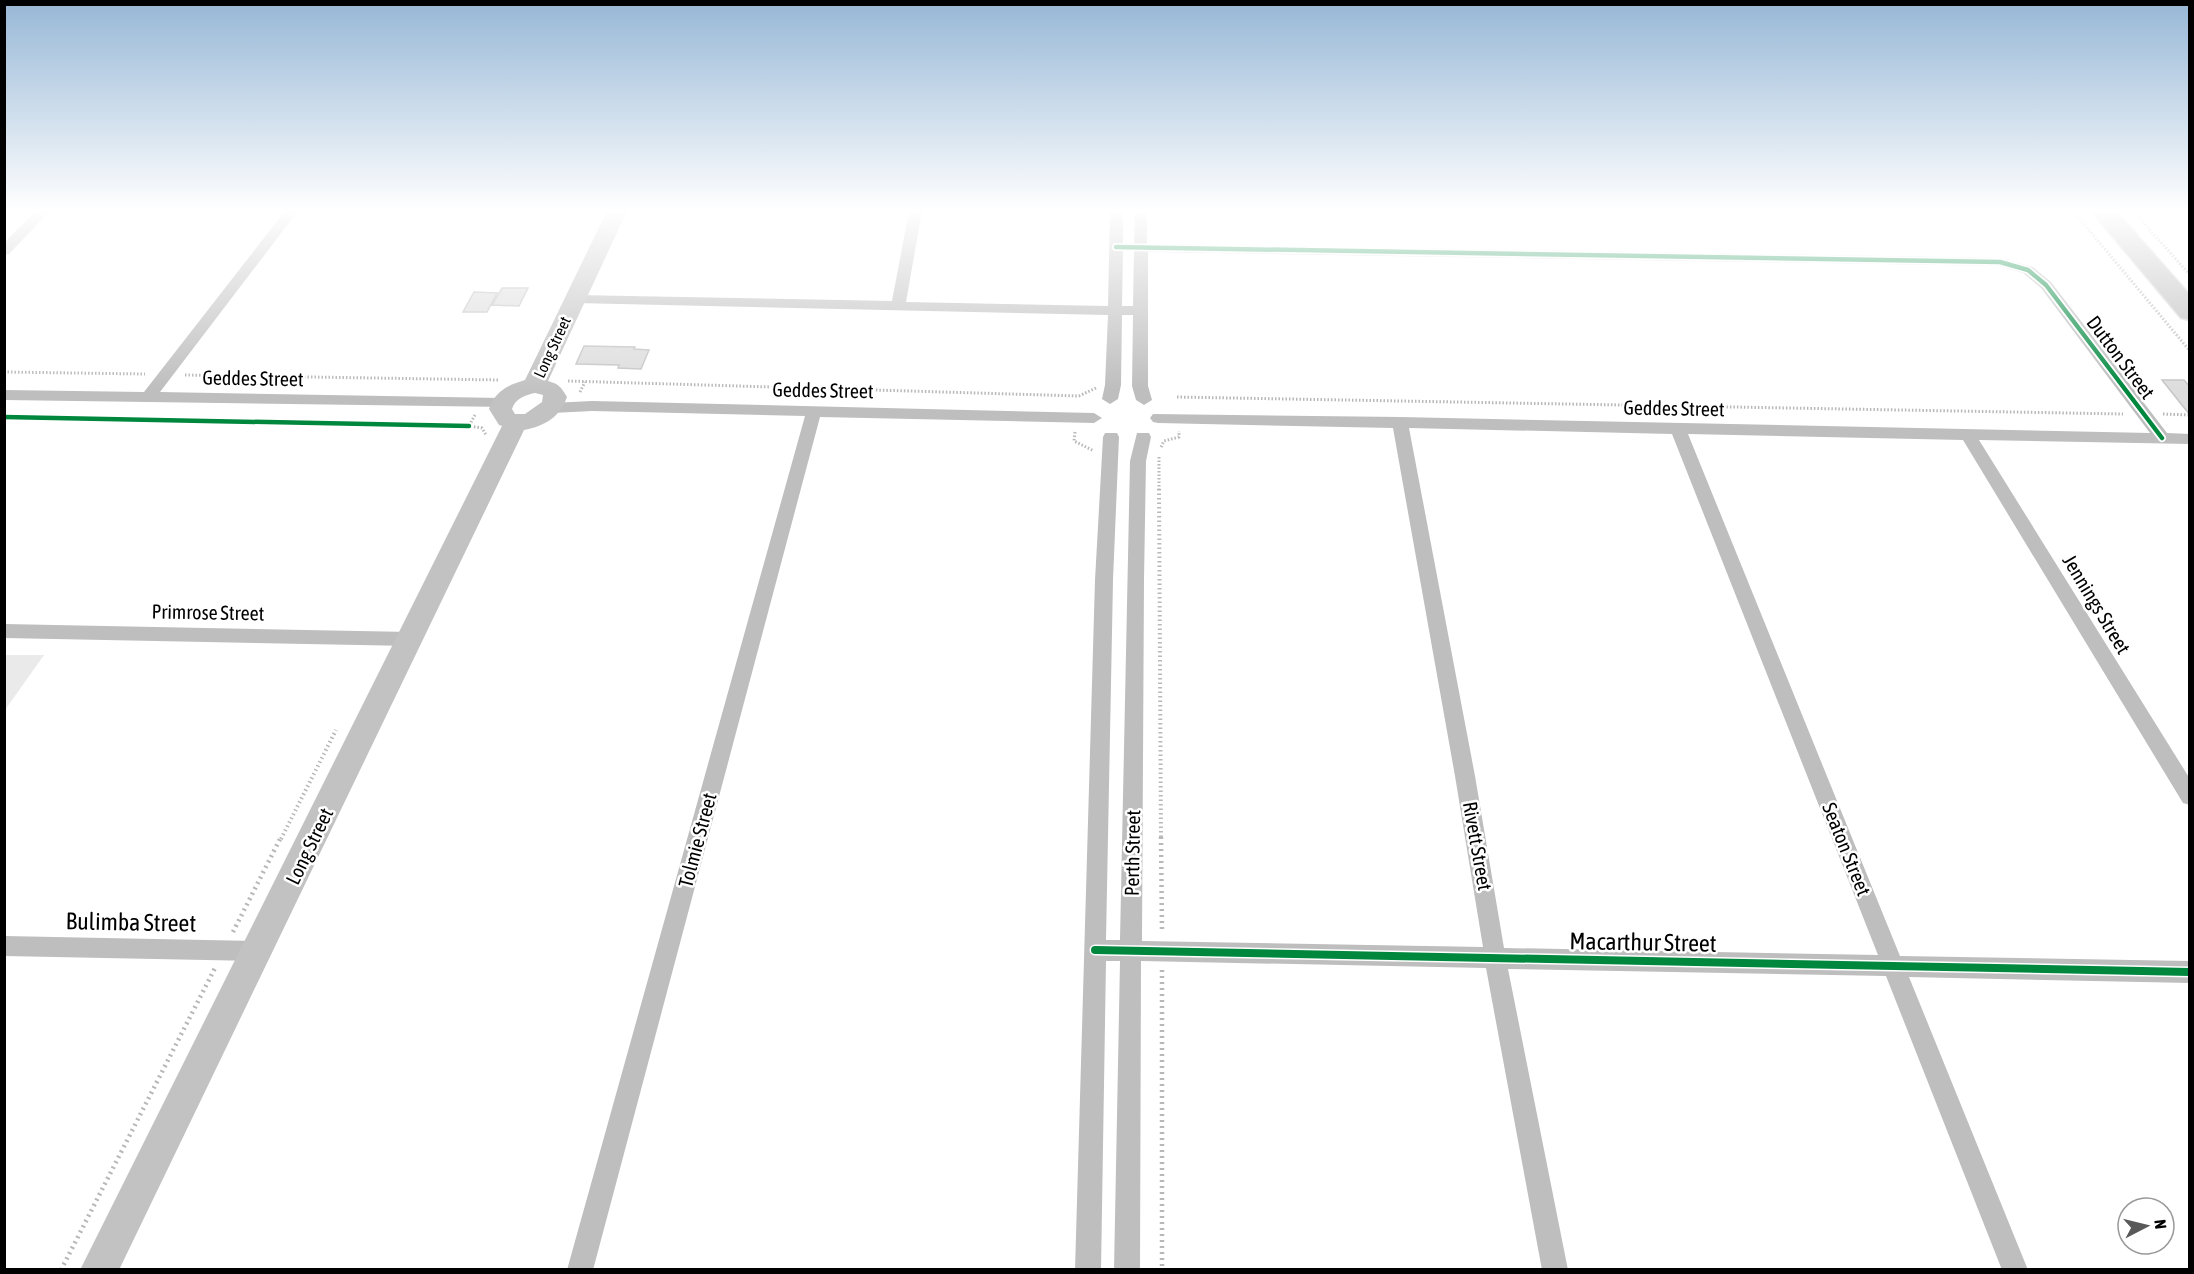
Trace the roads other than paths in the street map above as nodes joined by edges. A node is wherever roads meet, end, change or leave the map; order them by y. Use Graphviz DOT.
graph roads {
  1 [pos="246,270"];
  2 [pos="589,270"];
  3 [pos="905,270"];
  4 [pos="1115,270"];
  5 [pos="1141,270"];
  6 [pos="2029,270"];
  7 [pos="2154,270"];
  8 [pos="575,299"];
  9 [pos="898,305"];
  10 [pos="1113,310"];
  11 [pos="1139,311"];
  12 [pos="2190,312"];
  13 [pos="535,386"];
  14 [pos="1111,392"];
  15 [pos="4,395"];
  16 [pos="148,398"];
  17 [pos="1144,400"];
  18 [pos="552,408"];
  19 [pos="814,410"];
  20 [pos="509,412"];
  21 [pos="1094,418"];
  22 [pos="1158,418"];
  23 [pos="1400,422"];
  24 [pos="1678,429"];
  25 [pos="1967,434"];
  26 [pos="1111,437"];
  27 [pos="1143,437"];
  28 [pos="2162,438"];
  29 [pos="2190,439"];
  30 [pos="1104,579"];
  31 [pos="1135,580"];
  32 [pos="4,631"];
  33 [pos="411,639"];
  34 [pos="2190,797"];
  35 [pos="4,946"];
  36 [pos="1095,950"];
  37 [pos="257,951"];
  38 [pos="1131,951"];
  39 [pos="1495,957"];
  40 [pos="1894,966"];
  41 [pos="2190,972"];
  42 [pos="99,1269"];
  43 [pos="580,1269"];
  44 [pos="1089,1269"];
  45 [pos="1127,1269"];
  46 [pos="1555,1269"];
  47 [pos="2015,1269"];
  1 -- 16 [label="street"];
  2 -- 8 [label="street, Long Street"];
  3 -- 9 [label="street"];
  4 -- 10 [label="street"];
  5 -- 11 [label="street"];
  6 -- 28 [label="street, Dutton Street"];
  7 -- 12 [label="highway"];
  8 -- 9 [label="street"];
  8 -- 13 [label="street, Long Street"];
  9 -- 10 [label="street"];
  10 -- 11 [label="street"];
  10 -- 14 [label="street"];
  11 -- 17 [label="street"];
  13 -- 18 [label="street"];
  13 -- 20 [label="street"];
  14 -- 17 [label="street"];
  14 -- 21 [label="street"];
  15 -- 16 [label="street, Geddes Street"];
  16 -- 20 [label="street, Geddes Street"];
  17 -- 22 [label="street"];
  18 -- 19 [label="street, Geddes Street"];
  18 -- 20 [label="street"];
  19 -- 21 [label="street, Geddes Street"];
  19 -- 43 [label="street, Tolmie Street"];
  20 -- 33 [label="street, Long Street"];
  21 -- 26 [label="street"];
  22 -- 23 [label="street, Geddes Street"];
  22 -- 27 [label="street"];
  23 -- 24 [label="street, Geddes Street"];
  23 -- 39 [label="street, Rivett Street"];
  24 -- 25 [label="street, Geddes Street"];
  24 -- 40 [label="street, Seaton Street"];
  25 -- 28 [label="street, Geddes Street"];
  25 -- 34 [label="street, Jennings Street"];
  26 -- 27 [label="street"];
  26 -- 30 [label="street, Perth Street"];
  27 -- 31 [label="street, Perth Street"];
  28 -- 29 [label="street, Geddes Street"];
  30 -- 31 [label="street"];
  30 -- 36 [label="street, Perth Street"];
  31 -- 38 [label="street, Perth Street"];
  32 -- 33 [label="street, Primrose Street"];
  33 -- 37 [label="street, Long Street"];
  35 -- 37 [label="street, Bulimba Street"];
  36 -- 38 [label="street, Macarthur Street"];
  36 -- 44 [label="street, Perth Street"];
  37 -- 42 [label="street, Long Street"];
  38 -- 39 [label="street, Macarthur Street"];
  38 -- 45 [label="street, Perth Street"];
  39 -- 40 [label="street, Macarthur Street"];
  39 -- 46 [label="street, Rivett Street"];
  40 -- 41 [label="street, Macarthur Street"];
  40 -- 47 [label="street, Seaton Street"];
}
